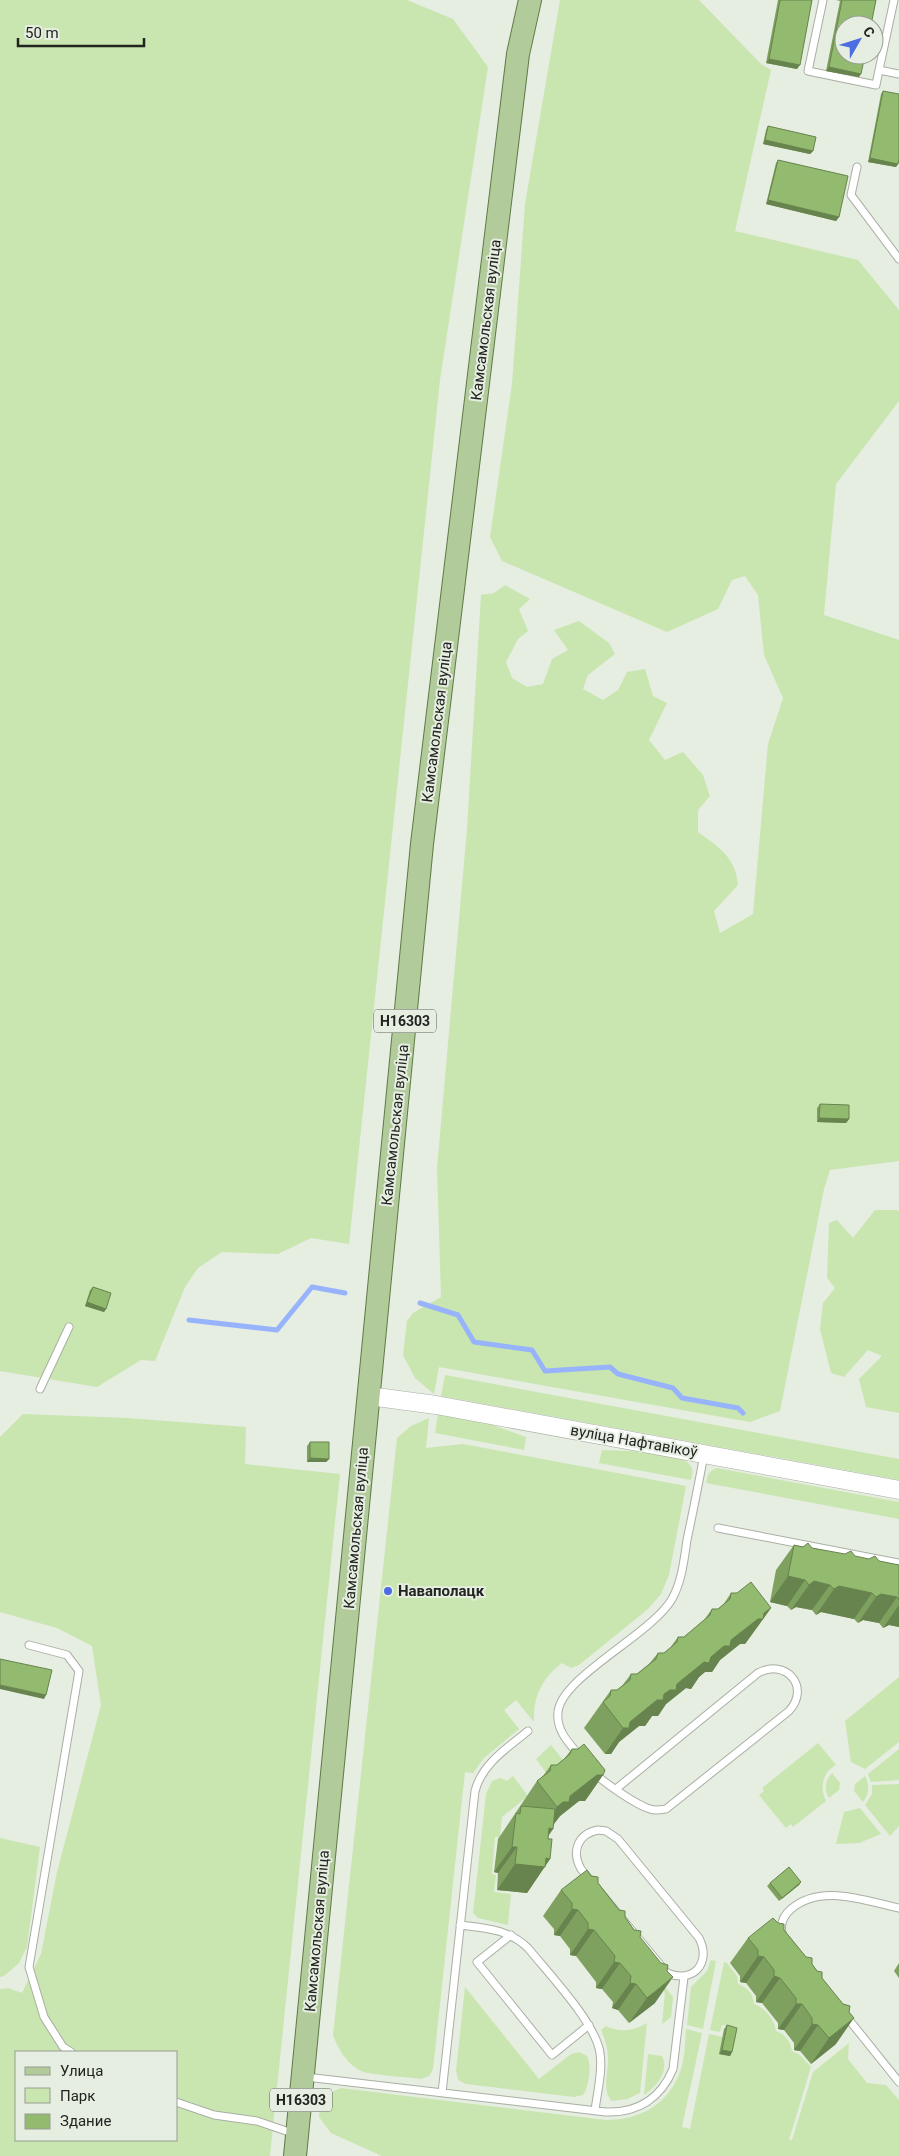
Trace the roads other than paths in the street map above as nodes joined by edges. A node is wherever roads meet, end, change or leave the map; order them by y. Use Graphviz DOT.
graph roads {
  1 [pos="530,0"];
  2 [pos="823,0"];
  3 [pos="894,0"];
  4 [pos="879,70"];
  5 [pos="899,74"];
  6 [pos="858,166"];
  7 [pos="899,259"];
  8 [pos="69,1327"];
  9 [pos="40,1389"];
  10 [pos="369,1396"];
  11 [pos="704,1454"];
  12 [pos="899,1490"];
  13 [pos="718,1528"];
  14 [pos="899,1563"];
  15 [pos="29,1645"];
  16 [pos="528,1731"];
  17 [pos="582,1760"];
  18 [pos="588,1766"];
  19 [pos="616,1789"];
  20 [pos="899,1908"];
  21 [pos="460,1925"];
  22 [pos="511,1935"];
  23 [pos="786,1942"];
  24 [pos="684,1977"];
  25 [pos="842,2012"];
  26 [pos="589,2025"];
  27 [pos="69,2051"];
  28 [pos="303,2076"];
  29 [pos="898,2082"];
  30 [pos="442,2093"];
  31 [pos="178,2103"];
  32 [pos="596,2111"];
  33 [pos="296,2145"];
  1 -- 10 [label="main road, Камсамольская вуліца / Н16303"];
  2 -- 4 [label="lane"];
  3 -- 4 [label="lane"];
  4 -- 5 [label="lane"];
  6 -- 7 [label="lane"];
  8 -- 9 [label="lane"];
  10 -- 11 [label="street, вуліца Нафтавікоў"];
  10 -- 28 [label="main road, Камсамольская вуліца / Н16303"];
  11 -- 12 [label="street, вуліца Нафтавікоў"];
  11 -- 17 [label="lane"];
  13 -- 14 [label="lane"];
  15 -- 27 [label="lane"];
  16 -- 21 [label="lane"];
  18 -- 19 [label="lane"];
  19 -- 19 [label="lane"];
  20 -- 23 [label="lane"];
  21 -- 22 [label="lane"];
  21 -- 30 [label="lane"];
  22 -- 26 [label="lane"];
  22 -- 26 [label="lane"];
  24 -- 24 [label="lane"];
  24 -- 32 [label="lane"];
  25 -- 29 [label="lane"];
  26 -- 32 [label="lane"];
  28 -- 30 [label="lane"];
  28 -- 33 [label="main road, Н16303"];
  30 -- 32 [label="lane"];
  31 -- 33 [label="lane"];
}
